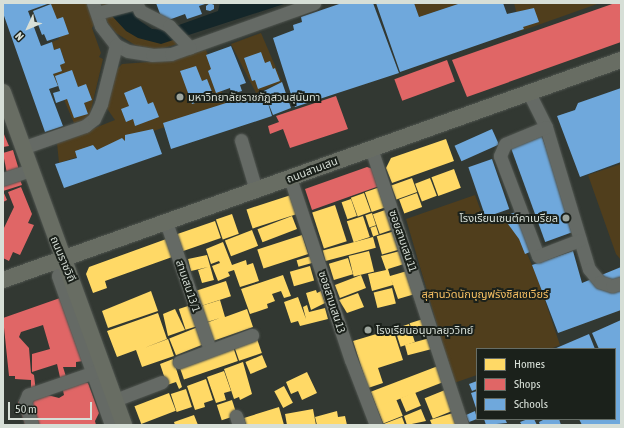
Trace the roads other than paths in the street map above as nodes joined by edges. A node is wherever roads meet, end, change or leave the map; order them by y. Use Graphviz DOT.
graph roads {
  1 [pos="134,3"];
  2 [pos="314,3"];
  3 [pos="99,9"];
  4 [pos="188,44"];
  5 [pos="116,45"];
  6 [pos="621,60"];
  7 [pos="528,91"];
  8 [pos="3,92"];
  9 [pos="546,127"];
  10 [pos="240,140"];
  11 [pos="22,148"];
  12 [pos="371,148"];
  13 [pos="30,170"];
  14 [pos="290,178"];
  15 [pos="3,179"];
  16 [pos="256,190"];
  17 [pos="166,222"];
  18 [pos="580,240"];
  19 [pos="65,260"];
  20 [pos="3,280"];
  21 [pos="621,283"];
  22 [pos="252,335"];
  23 [pos="210,350"];
  24 [pos="179,362"];
  25 [pos="99,370"];
  26 [pos="162,382"];
  27 [pos="115,400"];
  28 [pos="32,425"];
  29 [pos="111,425"];
  30 [pos="124,425"];
  31 [pos="376,425"];
  32 [pos="462,425"];
  1 -- 3 [label="street"];
  1 -- 4 [label="street"];
  2 -- 4 [label="street"];
  3 -- 5 [label="street"];
  4 -- 5 [label="street"];
  5 -- 11 [label="street"];
  6 -- 7 [label="main road, ถนนสามเสน"];
  7 -- 9 [label="street"];
  7 -- 12 [label="main road, ถนนสามเสน"];
  8 -- 11 [label="main road, ถนนราชวิถี"];
  9 -- 18 [label="street"];
  9 -- 18 [label="street"];
  10 -- 16 [label="street"];
  11 -- 13 [label="main road, ถนนราชวิถี"];
  12 -- 14 [label="main road, ถนนสามเสน"];
  12 -- 32 [label="street, ซอยสามเสน 11"];
  13 -- 15 [label="street"];
  13 -- 19 [label="main road, ถนนราชวิถี"];
  14 -- 16 [label="main road, ถนนสามเสน"];
  14 -- 31 [label="street, ซอยสามเสน 13"];
  16 -- 17 [label="main road, ถนนสามเสน"];
  17 -- 19 [label="main road, ถนนสามเสน"];
  17 -- 23 [label="street, สามเสน 13/1"];
  18 -- 21 [label="street"];
  19 -- 20 [label="main road, ถนนสามเสน"];
  19 -- 25 [label="main road, ถนนราชวิถี"];
  22 -- 23 [label="street"];
  23 -- 24 [label="street"];
  25 -- 27 [label="main road, ถนนราชวิถี"];
  25 -- 28 [label="street"];
  25 -- 29 [label="street"];
  26 -- 27 [label="street"];
  27 -- 30 [label="main road, ถนนราชวิถี"];
}
